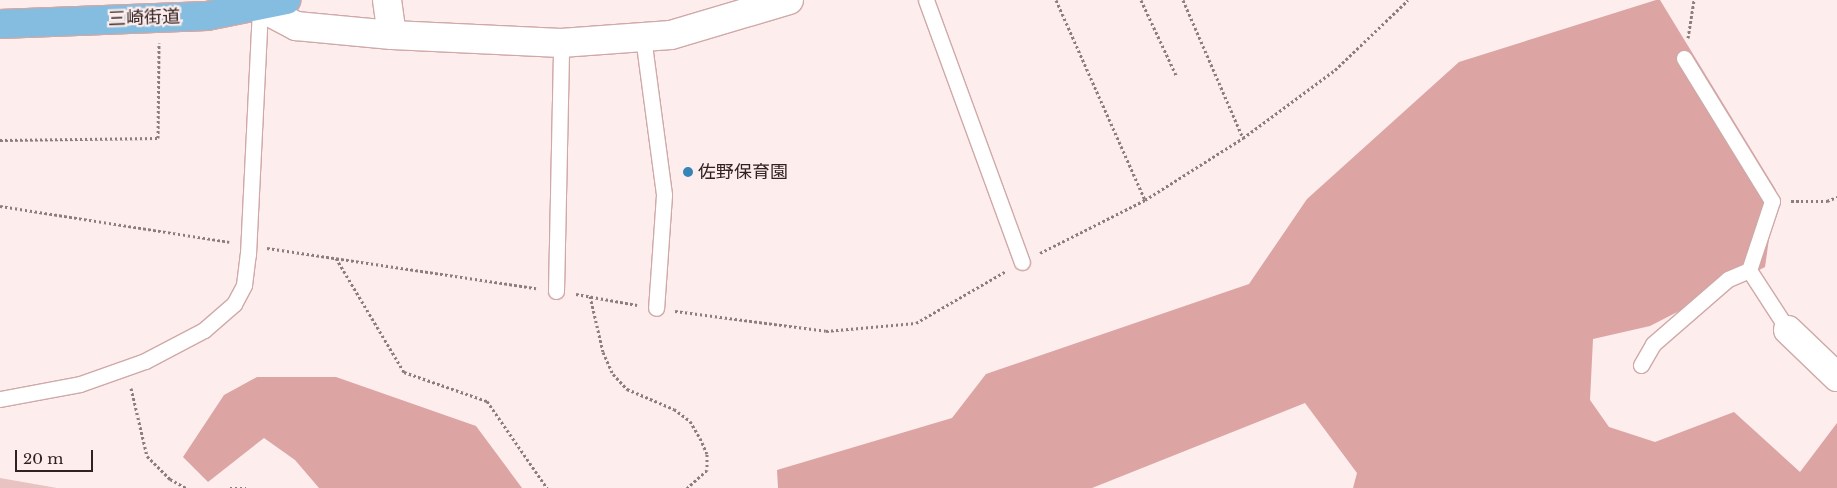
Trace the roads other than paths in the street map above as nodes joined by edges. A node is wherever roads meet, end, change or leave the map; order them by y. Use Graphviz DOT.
graph roads {
  1 [pos="387,0"];
  2 [pos="789,0"];
  3 [pos="926,0"];
  4 [pos="273,3"];
  5 [pos="206,8"];
  6 [pos="0,24"];
  7 [pos="392,35"];
  8 [pos="643,37"];
  9 [pos="560,43"];
  10 [pos="1684,58"];
  11 [pos="1022,262"];
  12 [pos="1749,270"];
  13 [pos="556,291"];
  14 [pos="656,308"];
  15 [pos="1788,330"];
  16 [pos="1641,365"];
  17 [pos="1837,377"];
  18 [pos="0,399"];
  1 -- 7 [label="street"];
  2 -- 8 [label="street"];
  3 -- 11 [label="lane"];
  4 -- 5 [label="main road, 三崎街道"];
  4 -- 7 [label="street"];
  4 -- 18 [label="lane"];
  5 -- 6 [label="main road, 三崎街道"];
  7 -- 9 [label="street"];
  8 -- 9 [label="street"];
  8 -- 14 [label="lane"];
  9 -- 13 [label="lane"];
  10 -- 12 [label="lane"];
  12 -- 15 [label="lane"];
  12 -- 16 [label="lane"];
  15 -- 17 [label="street"];
}
